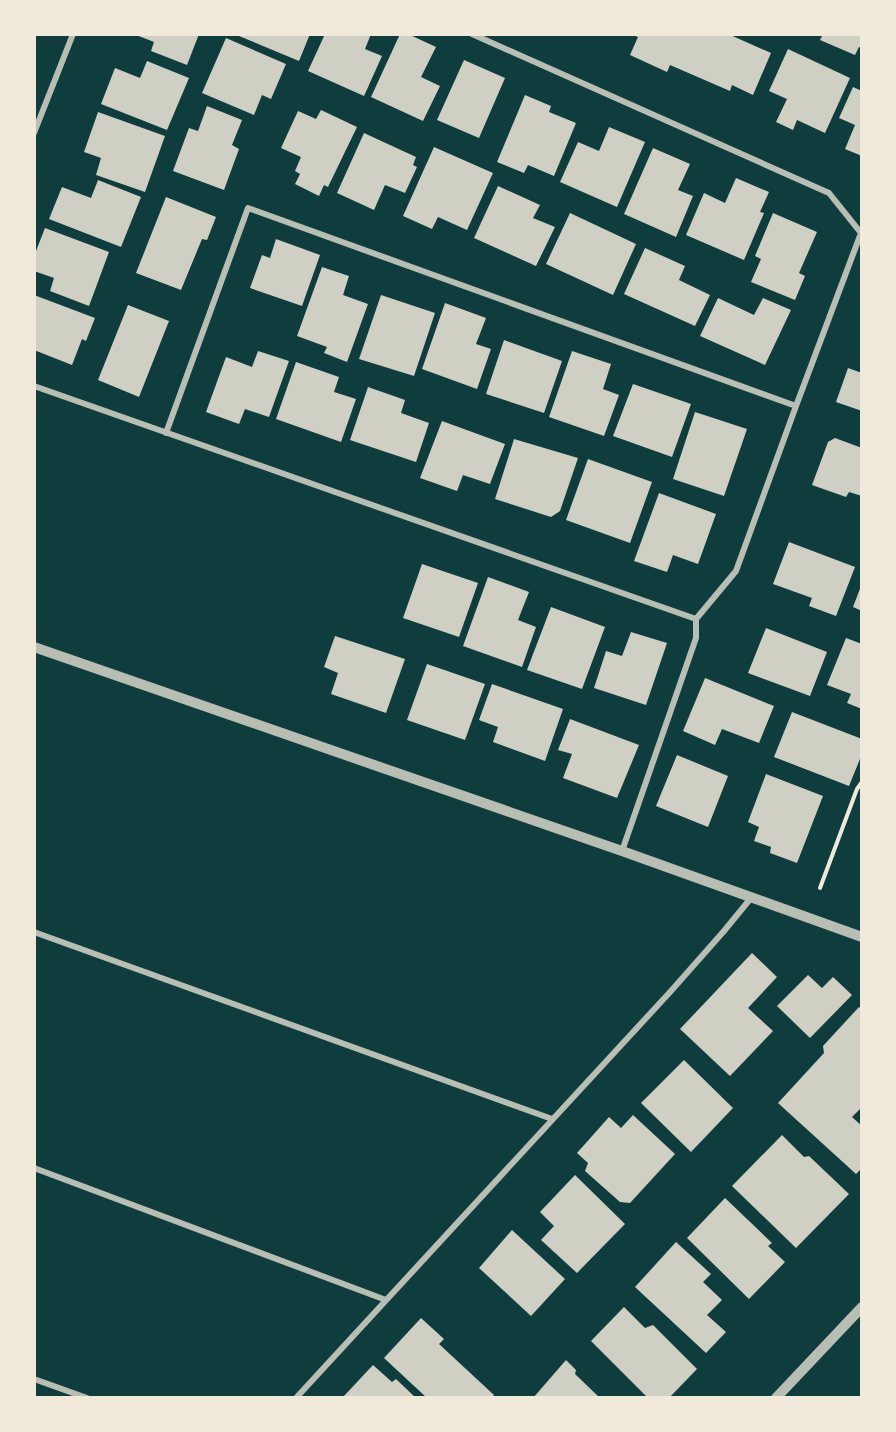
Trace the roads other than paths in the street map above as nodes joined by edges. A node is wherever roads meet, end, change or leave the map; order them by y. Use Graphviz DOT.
graph roads {
  1 [pos="73,34"];
  2 [pos="472,34"];
  3 [pos="34,133"];
  4 [pos="34,386"];
  5 [pos="796,406"];
  6 [pos="166,433"];
  7 [pos="696,619"];
  8 [pos="34,647"];
  9 [pos="622,851"];
  10 [pos="751,898"];
  11 [pos="34,932"];
  12 [pos="861,937"];
  13 [pos="552,1119"];
  14 [pos="34,1168"];
  15 [pos="386,1300"];
  16 [pos="861,1307"];
  17 [pos="34,1379"];
  18 [pos="87,1398"];
  19 [pos="296,1398"];
  20 [pos="776,1398"];
  1 -- 3 [label="street"];
  2 -- 5 [label="street"];
  4 -- 6 [label="street"];
  5 -- 6 [label="street"];
  5 -- 7 [label="street"];
  6 -- 7 [label="street"];
  7 -- 9 [label="street"];
  8 -- 9 [label="street"];
  9 -- 10 [label="street"];
  10 -- 12 [label="street"];
  10 -- 13 [label="street"];
  11 -- 13 [label="street"];
  13 -- 15 [label="street"];
  14 -- 15 [label="street"];
  15 -- 19 [label="street"];
  16 -- 20 [label="street"];
  17 -- 18 [label="street"];
}
